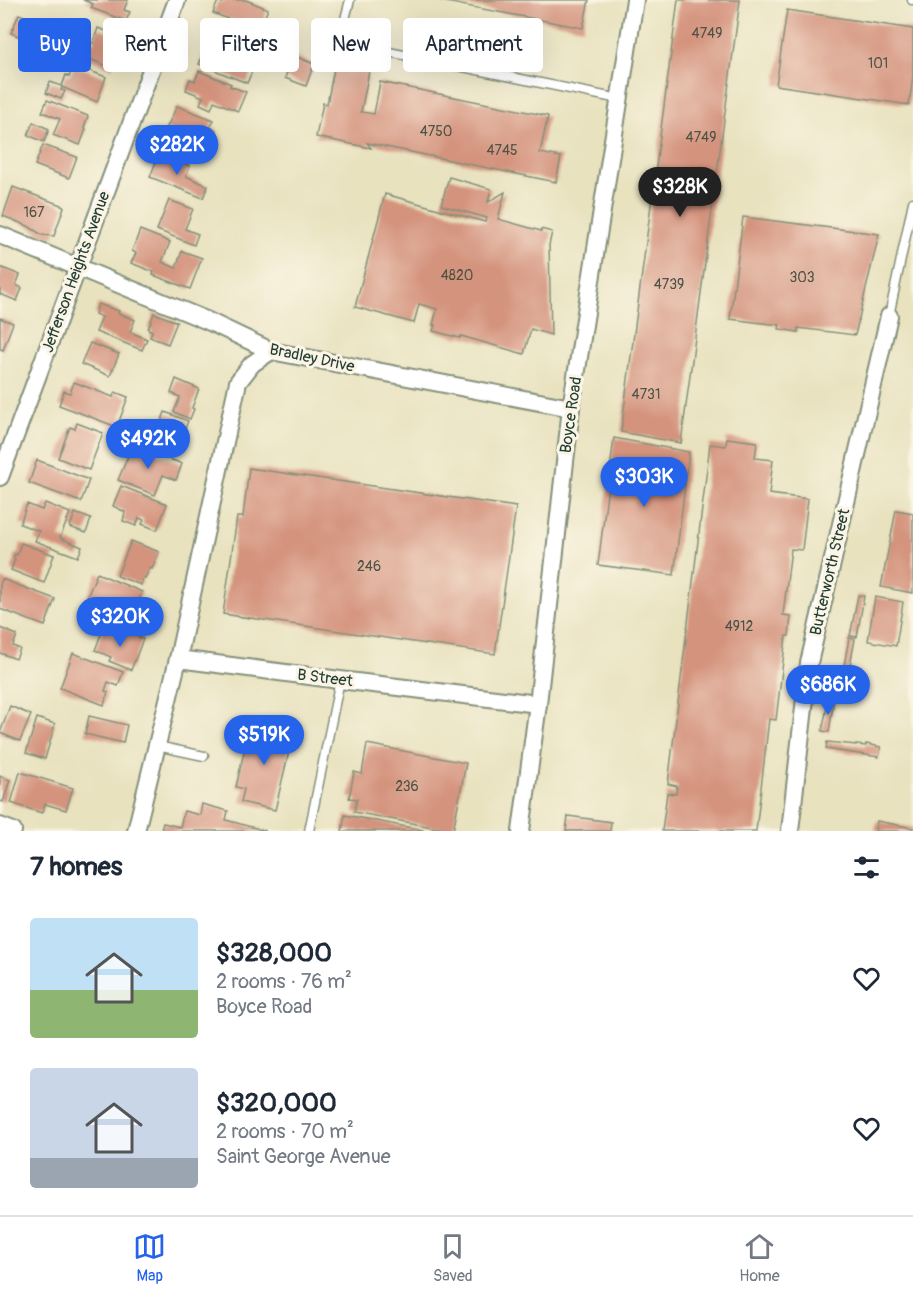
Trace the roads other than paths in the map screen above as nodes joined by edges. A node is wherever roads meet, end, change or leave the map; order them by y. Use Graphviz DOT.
graph roads {
  1 [pos="177,0"];
  2 [pos="350,0"];
  3 [pos="635,0"];
  4 [pos="619,99"];
  5 [pos="913,202"];
  6 [pos="0,235"];
  7 [pos="78,266"];
  8 [pos="889,316"];
  9 [pos="271,351"];
  10 [pos="571,408"];
  11 [pos="0,477"];
  12 [pos="178,659"];
  13 [pos="340,680"];
  14 [pos="538,704"];
  15 [pos="157,746"];
  16 [pos="204,756"];
  17 [pos="0,826"];
  18 [pos="13,831"];
  19 [pos="136,831"];
  20 [pos="309,831"];
  21 [pos="521,831"];
  22 [pos="790,831"];
  1 -- 7 [label="street, Jefferson Heights Avenue"];
  2 -- 4 [label="lane"];
  3 -- 4 [label="street, Boyce Road"];
  4 -- 10 [label="street, Boyce Road"];
  5 -- 8 [label="lane"];
  6 -- 7 [label="street, Bradley Drive"];
  7 -- 9 [label="street, Bradley Drive"];
  7 -- 11 [label="street, Jefferson Heights Avenue"];
  8 -- 22 [label="street, Butterworth Street"];
  9 -- 10 [label="street, Bradley Drive"];
  9 -- 12 [label="street"];
  10 -- 14 [label="street, Boyce Road"];
  12 -- 13 [label="street, B Street"];
  12 -- 15 [label="street"];
  13 -- 14 [label="street, B Street"];
  13 -- 20 [label="lane"];
  14 -- 21 [label="street, Boyce Road"];
  15 -- 16 [label="lane"];
  15 -- 19 [label="street"];
  17 -- 18 [label="street"];
}
